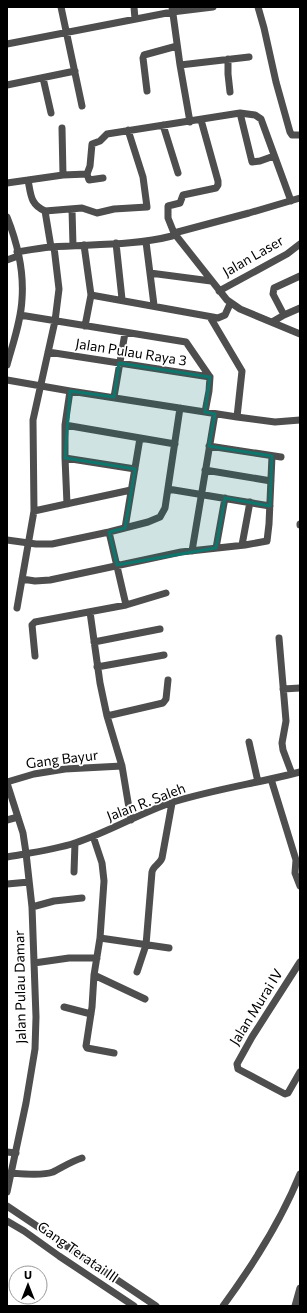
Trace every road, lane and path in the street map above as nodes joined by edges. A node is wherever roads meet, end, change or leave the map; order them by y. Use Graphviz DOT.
graph roads {
  1 [pos="61,7"];
  2 [pos="134,7"];
  3 [pos="212,7"];
  4 [pos="258,7"];
  5 [pos="172,10"];
  6 [pos="135,19"];
  7 [pos="67,33"];
  8 [pos="7,44"];
  9 [pos="177,46"];
  10 [pos="249,57"];
  11 [pos="228,60"];
  12 [pos="180,65"];
  13 [pos="75,71"];
  14 [pos="43,78"];
  15 [pos="7,85"];
  16 [pos="147,91"];
  17 [pos="230,92"];
  18 [pos="82,106"];
  19 [pos="51,113"];
  20 [pos="240,113"];
  21 [pos="201,120"];
  22 [pos="190,122"];
  23 [pos="164,125"];
  24 [pos="62,128"];
  25 [pos="128,130"];
  26 [pos="300,135"];
  27 [pos="274,156"];
  28 [pos="178,173"];
  29 [pos="87,174"];
  30 [pos="63,176"];
  31 [pos="104,178"];
  32 [pos="28,180"];
  33 [pos="7,183"];
  34 [pos="300,198"];
  35 [pos="290,201"];
  36 [pos="72,209"];
  37 [pos="45,211"];
  38 [pos="7,217"];
  39 [pos="10,231"];
  40 [pos="174,233"];
  41 [pos="146,242"];
  42 [pos="116,243"];
  43 [pos="300,244"];
  44 [pos="84,245"];
  45 [pos="73,246"];
  46 [pos="53,247"];
  47 [pos="18,254"];
  48 [pos="7,260"];
  49 [pos="150,273"];
  50 [pos="300,276"];
  51 [pos="211,281"];
  52 [pos="219,291"];
  53 [pos="91,295"];
  54 [pos="122,299"];
  55 [pos="230,304"];
  56 [pos="154,305"];
  57 [pos="300,308"];
  58 [pos="20,315"];
  59 [pos="284,315"];
  60 [pos="210,317"];
  61 [pos="55,321"];
  62 [pos="272,322"];
  63 [pos="85,326"];
  64 [pos="125,332"];
  65 [pos="300,334"];
  66 [pos="48,352"];
  67 [pos="119,363"];
  68 [pos="7,365"];
  69 [pos="210,377"];
  70 [pos="7,380"];
  71 [pos="40,385"];
  72 [pos="70,391"];
  73 [pos="114,397"];
  74 [pos="180,408"];
  75 [pos="205,412"];
  76 [pos="215,414"];
  77 [pos="236,417"];
  78 [pos="300,421"];
  79 [pos="65,425"];
  80 [pos="140,438"];
  81 [pos="175,444"];
  82 [pos="209,446"];
  83 [pos="272,456"];
  84 [pos="281,457"];
  85 [pos="65,458"];
  86 [pos="135,469"];
  87 [pos="205,470"];
  88 [pos="271,481"];
  89 [pos="168,489"];
  90 [pos="131,490"];
  91 [pos="201,495"];
  92 [pos="225,498"];
  93 [pos="250,502"];
  94 [pos="67,504"];
  95 [pos="270,506"];
  96 [pos="34,511"];
  97 [pos="125,528"];
  98 [pos="109,532"];
  99 [pos="7,540"];
  100 [pos="29,543"];
  101 [pos="242,545"];
  102 [pos="216,548"];
  103 [pos="192,551"];
  104 [pos="117,565"];
  105 [pos="22,579"];
  106 [pos="166,593"];
  107 [pos="126,605"];
  108 [pos="16,608"];
  109 [pos="90,612"];
  110 [pos="160,629"];
  111 [pos="279,638"];
  112 [pos="94,642"];
  113 [pos="164,655"];
  114 [pos="36,656"];
  115 [pos="97,667"];
  116 [pos="168,680"];
  117 [pos="300,688"];
  118 [pos="283,689"];
  119 [pos="107,716"];
  120 [pos="249,742"];
  121 [pos="122,766"];
  122 [pos="300,772"];
  123 [pos="292,774"];
  124 [pos="271,779"];
  125 [pos="7,782"];
  126 [pos="258,782"];
  127 [pos="172,803"];
  128 [pos="18,817"];
  129 [pos="7,820"];
  130 [pos="131,820"];
  131 [pos="93,836"];
  132 [pos="75,843"];
  133 [pos="26,853"];
  134 [pos="7,857"];
  135 [pos="74,872"];
  136 [pos="29,882"];
  137 [pos="7,884"];
  138 [pos="300,886"];
  139 [pos="82,898"];
  140 [pos="32,907"];
  141 [pos="100,938"];
  142 [pos="146,945"];
  143 [pos="169,948"];
  144 [pos="96,958"];
  145 [pos="300,962"];
  146 [pos="34,964"];
  147 [pos="137,972"];
  148 [pos="94,975"];
  149 [pos="145,1000"];
  150 [pos="64,1007"];
  151 [pos="91,1014"];
  152 [pos="114,1053"];
  153 [pos="299,1075"];
  154 [pos="7,1152"];
  155 [pos="16,1153"];
  156 [pos="82,1158"];
  157 [pos="12,1173"];
  158 [pos="300,1174"];
  159 [pos="7,1192"];
  160 [pos="7,1206"];
  161 [pos="7,1222"];
  162 [pos="300,1288"];
  163 [pos="134,1306"];
  164 [pos="156,1306"];
  165 [pos="223,1306"];
  166 [pos="295,1306"];
  1 -- 7 [label="street"];
  2 -- 6 [label="street"];
  3 -- 5 [label="street"];
  4 -- 26 [label="street"];
  5 -- 6 [label="street"];
  5 -- 9 [label="street"];
  6 -- 7 [label="street"];
  7 -- 8 [label="street"];
  7 -- 13 [label="street"];
  9 -- 12 [label="street"];
  9 -- 16 [label="street"];
  10 -- 11 [label="street"];
  11 -- 12 [label="street"];
  11 -- 17 [label="street"];
  12 -- 22 [label="street"];
  13 -- 14 [label="street"];
  13 -- 18 [label="street"];
  14 -- 15 [label="street"];
  14 -- 19 [label="street"];
  20 -- 21 [label="street"];
  20 -- 27 [label="street"];
  20 -- 27 [label="street"];
  21 -- 22 [label="street"];
  21 -- 40 [label="street"];
  22 -- 23 [label="street"];
  23 -- 25 [label="street"];
  23 -- 28 [label="street"];
  24 -- 30 [label="street"];
  25 -- 29 [label="street"];
  25 -- 36 [label="street"];
  27 -- 35 [label="street"];
  29 -- 30 [label="street"];
  29 -- 31 [label="street"];
  30 -- 32 [label="street"];
  32 -- 33 [label="street"];
  32 -- 37 [label="street"];
  34 -- 35 [label="street"];
  35 -- 40 [label="street"];
  36 -- 37 [label="street"];
  36 -- 45 [label="street"];
  37 -- 46 [label="street"];
  38 -- 39 [label="street"];
  39 -- 47 [label="street"];
  40 -- 41 [label="street"];
  40 -- 51 [label="street"];
  41 -- 42 [label="street"];
  41 -- 49 [label="street"];
  42 -- 44 [label="street"];
  42 -- 54 [label="street"];
  43 -- 52 [label="street, Jalan Laser"];
  44 -- 45 [label="street"];
  44 -- 53 [label="street"];
  45 -- 46 [label="street"];
  46 -- 47 [label="street"];
  46 -- 61 [label="street"];
  47 -- 48 [label="street"];
  47 -- 58 [label="street"];
  49 -- 51 [label="street"];
  49 -- 56 [label="street"];
  50 -- 59 [label="street"];
  51 -- 52 [label="street"];
  52 -- 55 [label="street"];
  53 -- 54 [label="street"];
  53 -- 63 [label="street"];
  54 -- 56 [label="street"];
  55 -- 60 [label="street"];
  55 -- 62 [label="street"];
  56 -- 60 [label="street"];
  57 -- 59 [label="street"];
  58 -- 61 [label="street"];
  58 -- 68 [label="street"];
  59 -- 62 [label="street"];
  60 -- 77 [label="street"];
  61 -- 63 [label="street"];
  61 -- 66 [label="street"];
  62 -- 65 [label="street"];
  63 -- 64 [label="street"];
  64 -- 67 [label="street"];
  64 -- 69 [label="street"];
  66 -- 67 [label="street, Jalan Pulau Raya 3"];
  66 -- 71 [label="street"];
  67 -- 69 [label="street, Jalan Pulau Raya 3"];
  67 -- 73 [label="street"];
  69 -- 75 [label="street"];
  70 -- 71 [label="street"];
  71 -- 72 [label="street"];
  71 -- 96 [label="street"];
  72 -- 73 [label="street"];
  72 -- 79 [label="street"];
  73 -- 74 [label="street"];
  74 -- 75 [label="street"];
  74 -- 81 [label="street"];
  75 -- 76 [label="street"];
  76 -- 77 [label="street"];
  76 -- 82 [label="street"];
  77 -- 78 [label="street"];
  79 -- 80 [label="street"];
  79 -- 85 [label="street"];
  80 -- 81 [label="street"];
  80 -- 86 [label="street"];
  81 -- 89 [label="street"];
  82 -- 83 [label="street"];
  82 -- 87 [label="street"];
  83 -- 84 [label="street"];
  83 -- 88 [label="street"];
  85 -- 86 [label="street"];
  85 -- 94 [label="street"];
  86 -- 90 [label="street"];
  87 -- 88 [label="street"];
  87 -- 91 [label="street"];
  88 -- 95 [label="street"];
  89 -- 91 [label="street"];
  89 -- 97 [label="street"];
  90 -- 94 [label="street"];
  90 -- 97 [label="street"];
  91 -- 92 [label="street"];
  91 -- 103 [label="street"];
  92 -- 93 [label="street"];
  92 -- 102 [label="street"];
  93 -- 95 [label="street"];
  93 -- 101 [label="street"];
  94 -- 96 [label="street"];
  95 -- 101 [label="street"];
  96 -- 100 [label="street"];
  97 -- 98 [label="street"];
  98 -- 100 [label="street"];
  98 -- 104 [label="street"];
  99 -- 100 [label="street"];
  100 -- 105 [label="street"];
  101 -- 102 [label="street"];
  102 -- 103 [label="street"];
  103 -- 104 [label="street"];
  104 -- 105 [label="street"];
  104 -- 107 [label="street"];
  105 -- 108 [label="street"];
  106 -- 107 [label="street"];
  107 -- 109 [label="street"];
  109 -- 112 [label="street"];
  109 -- 114 [label="street"];
  110 -- 112 [label="street"];
  111 -- 118 [label="street"];
  112 -- 115 [label="street"];
  113 -- 115 [label="street"];
  115 -- 119 [label="street"];
  116 -- 119 [label="street"];
  117 -- 118 [label="street"];
  118 -- 123 [label="street"];
  119 -- 121 [label="street"];
  120 -- 126 [label="street"];
  121 -- 125 [label="street, Gang Bayur"];
  121 -- 130 [label="street"];
  122 -- 123 [label="street, Jalan R. Saleh"];
  123 -- 124 [label="street, Jalan R. Saleh"];
  124 -- 126 [label="street, Jalan R. Saleh"];
  124 -- 138 [label="street"];
  125 -- 128 [label="street, Jalan Pulau Damar"];
  126 -- 127 [label="street, Jalan R. Saleh"];
  127 -- 130 [label="street, Jalan R. Saleh"];
  127 -- 142 [label="street"];
  128 -- 129 [label="street"];
  128 -- 133 [label="street, Jalan Pulau Damar"];
  130 -- 131 [label="street, Jalan R. Saleh"];
  131 -- 132 [label="street, Jalan R. Saleh"];
  131 -- 141 [label="street"];
  132 -- 133 [label="street, Jalan R. Saleh"];
  132 -- 135 [label="street"];
  133 -- 134 [label="street, Jalan R. Saleh"];
  133 -- 136 [label="street, Jalan Pulau Damar"];
  136 -- 137 [label="street"];
  136 -- 140 [label="street, Jalan Pulau Damar"];
  139 -- 140 [label="street"];
  140 -- 146 [label="street, Jalan Pulau Damar"];
  141 -- 142 [label="street"];
  141 -- 144 [label="street"];
  142 -- 143 [label="street"];
  142 -- 147 [label="street"];
  144 -- 146 [label="street"];
  144 -- 148 [label="street"];
  145 -- 153 [label="street, Jalan Murai IV"];
  146 -- 155 [label="street, Jalan Pulau Damar"];
  148 -- 149 [label="street"];
  148 -- 151 [label="street"];
  150 -- 151 [label="street"];
  151 -- 152 [label="street"];
  154 -- 155 [label="street"];
  155 -- 157 [label="street, Jalan Pulau Damar"];
  156 -- 157 [label="street"];
  157 -- 159 [label="street, Jalan Pulau Damar"];
  158 -- 165 [label="street"];
  160 -- 164 [label="street"];
  161 -- 163 [label="street, Gang Teratai III"];
  162 -- 166 [label="street"];
}
